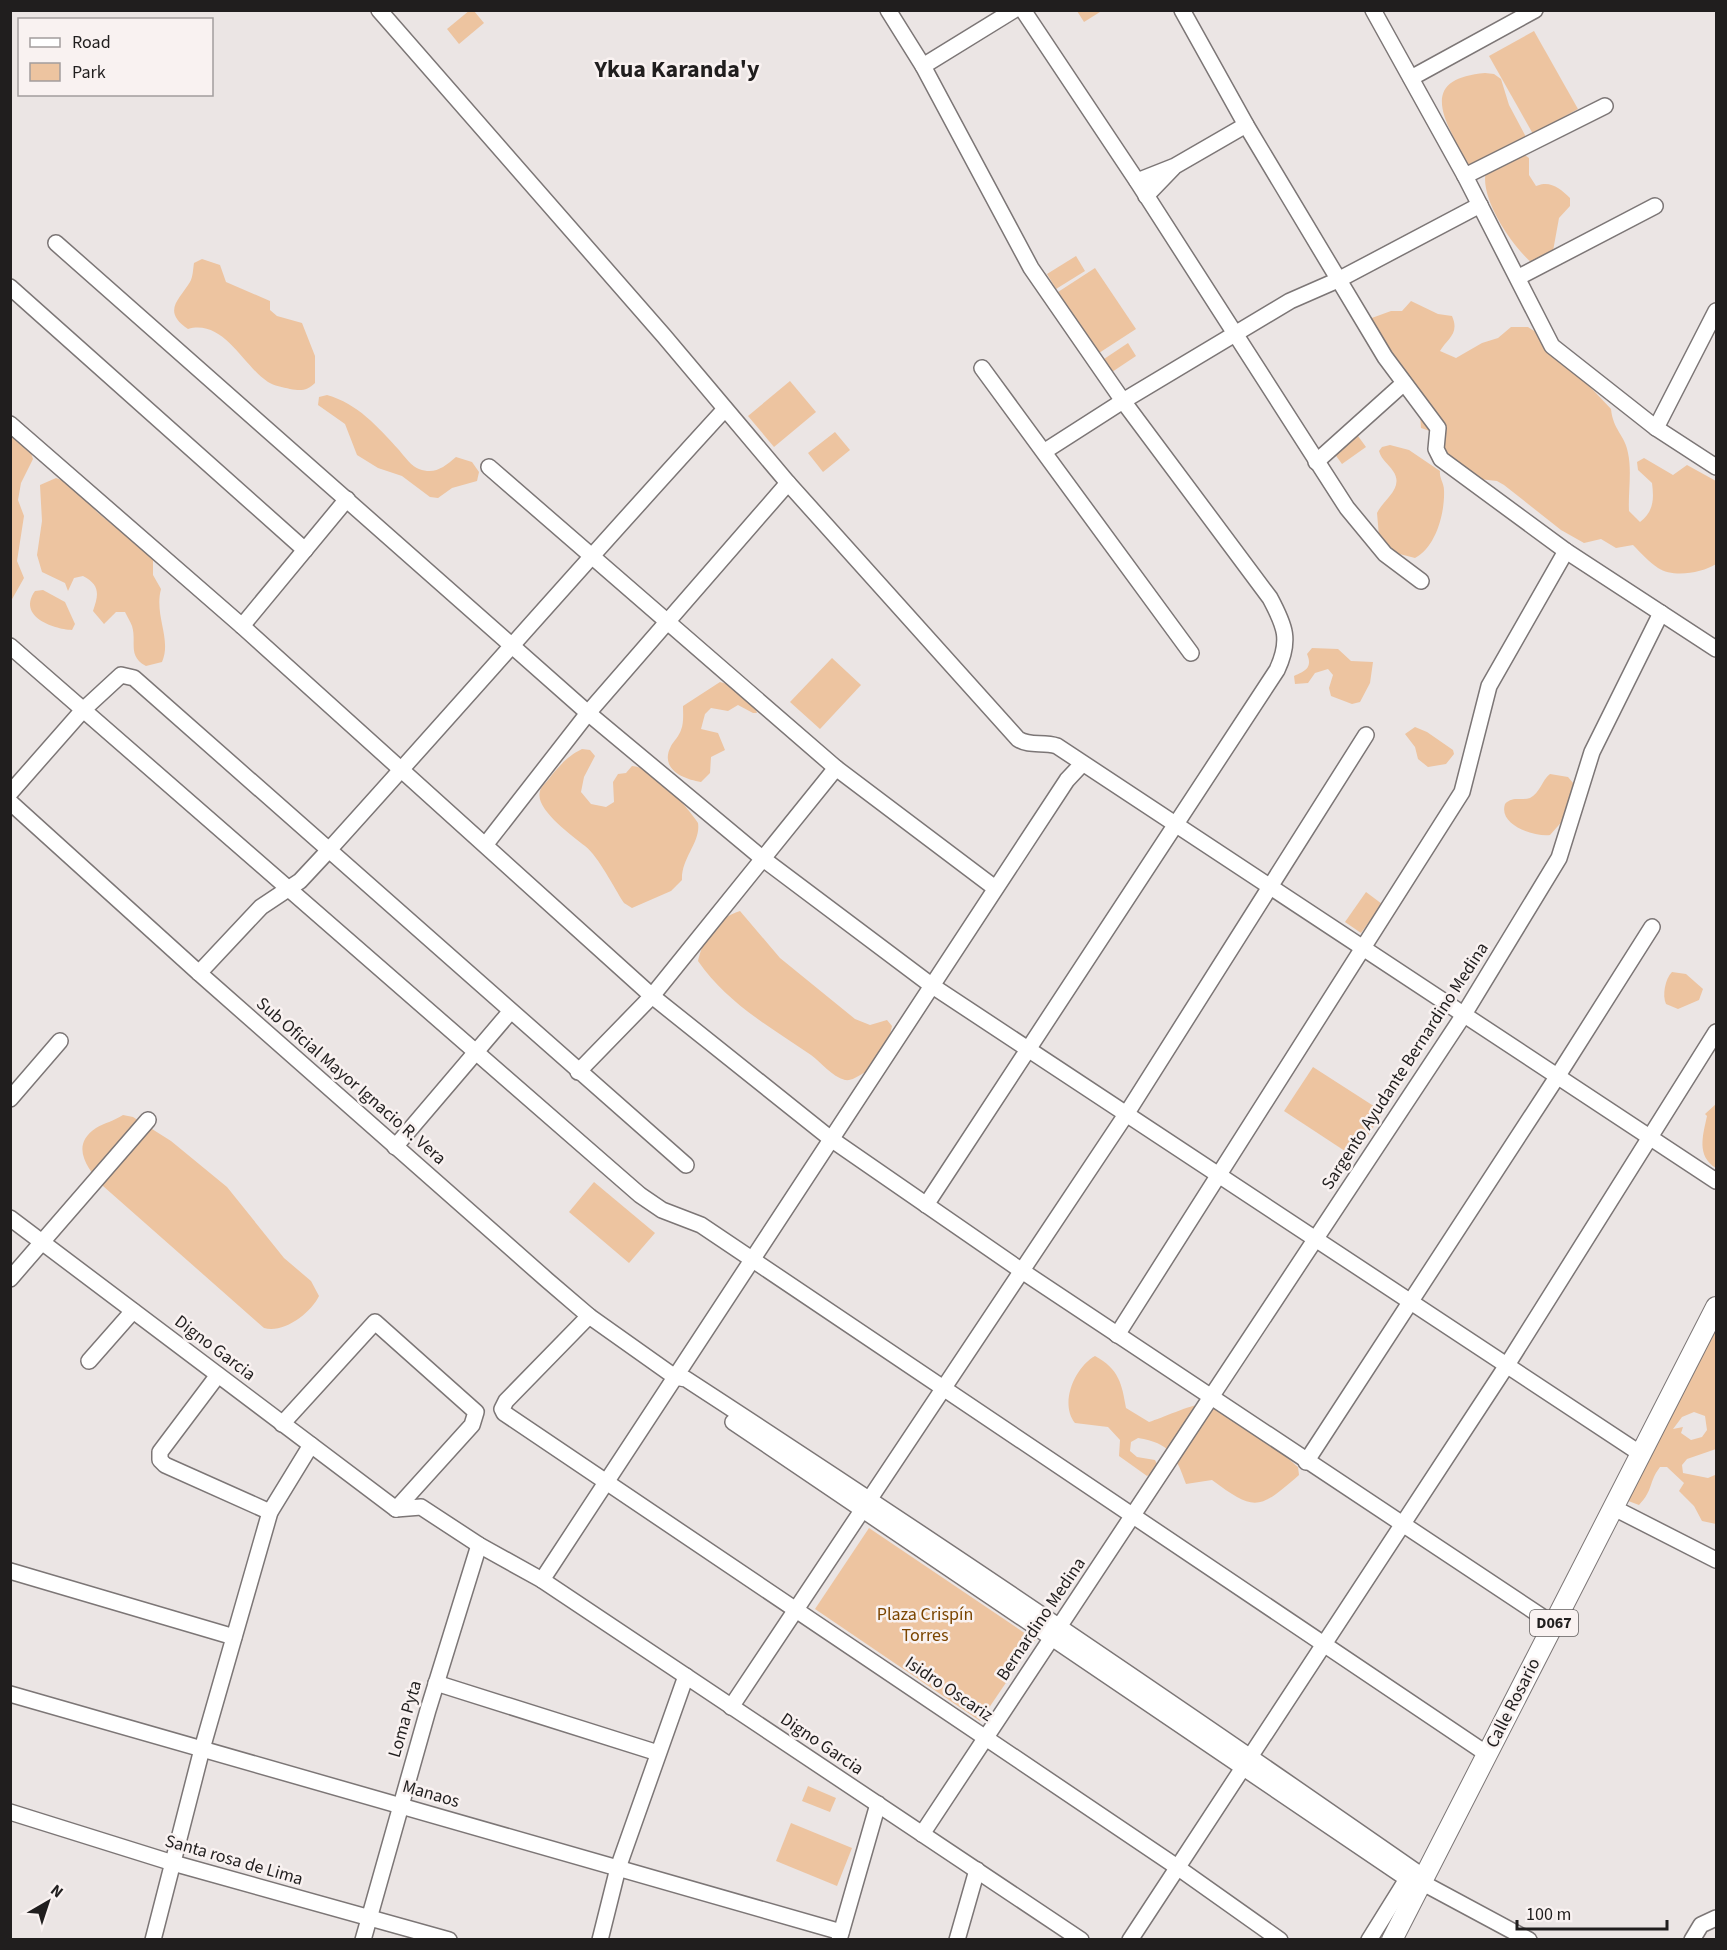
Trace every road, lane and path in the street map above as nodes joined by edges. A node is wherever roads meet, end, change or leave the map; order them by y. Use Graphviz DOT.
graph roads {
  1 [pos="379,10"];
  2 [pos="888,10"];
  3 [pos="1014,10"];
  4 [pos="1023,10"];
  5 [pos="1182,10"];
  6 [pos="1373,10"];
  7 [pos="1535,10"];
  8 [pos="923,66"];
  9 [pos="1411,78"];
  10 [pos="1605,106"];
  11 [pos="1246,125"];
  12 [pos="1175,166"];
  13 [pos="1465,176"];
  14 [pos="1137,182"];
  15 [pos="1146,196"];
  16 [pos="1480,205"];
  17 [pos="1655,206"];
  18 [pos="56,243"];
  19 [pos="1519,277"];
  20 [pos="1338,280"];
  21 [pos="10,287"];
  22 [pos="1716,310"];
  23 [pos="1235,336"];
  24 [pos="982,368"];
  25 [pos="1404,383"];
  26 [pos="1123,401"];
  27 [pos="725,409"];
  28 [pos="10,424"];
  29 [pos="1656,428"];
  30 [pos="1045,451"];
  31 [pos="1316,462"];
  32 [pos="489,467"];
  33 [pos="1716,467"];
  34 [pos="788,483"];
  35 [pos="347,499"];
  36 [pos="305,550"];
  37 [pos="1566,551"];
  38 [pos="591,555"];
  39 [pos="1420,581"];
  40 [pos="1661,613"];
  41 [pos="668,621"];
  42 [pos="242,626"];
  43 [pos="10,646"];
  44 [pos="513,647"];
  45 [pos="1716,649"];
  46 [pos="1191,653"];
  47 [pos="83,710"];
  48 [pos="588,713"];
  49 [pos="1366,735"];
  50 [pos="1082,764"];
  51 [pos="836,768"];
  52 [pos="401,770"];
  53 [pos="10,793"];
  54 [pos="10,802"];
  55 [pos="1178,825"];
  56 [pos="486,844"];
  57 [pos="328,851"];
  58 [pos="762,858"];
  59 [pos="1270,887"];
  60 [pos="995,888"];
  61 [pos="288,889"];
  62 [pos="1652,927"];
  63 [pos="1364,951"];
  64 [pos="199,973"];
  65 [pos="930,985"];
  66 [pos="652,996"];
  67 [pos="510,1012"];
  68 [pos="1463,1016"];
  69 [pos="1716,1032"];
  70 [pos="60,1041"];
  71 [pos="1030,1048"];
  72 [pos="475,1054"];
  73 [pos="578,1072"];
  74 [pos="1557,1077"];
  75 [pos="10,1099"];
  76 [pos="1127,1113"];
  77 [pos="148,1120"];
  78 [pos="831,1139"];
  79 [pos="1651,1139"];
  80 [pos="395,1147"];
  81 [pos="686,1165"];
  82 [pos="1220,1174"];
  83 [pos="1716,1181"];
  84 [pos="926,1205"];
  85 [pos="10,1218"];
  86 [pos="1317,1239"];
  87 [pos="41,1241"];
  88 [pos="751,1260"];
  89 [pos="1022,1271"];
  90 [pos="10,1279"];
  91 [pos="1410,1301"];
  92 [pos="1716,1307"];
  93 [pos="133,1311"];
  94 [pos="589,1316"];
  95 [pos="1117,1335"];
  96 [pos="89,1361"];
  97 [pos="1507,1365"];
  98 [pos="218,1375"];
  99 [pos="675,1377"];
  100 [pos="943,1389"];
  101 [pos="1212,1398"];
  102 [pos="282,1424"];
  103 [pos="311,1445"];
  104 [pos="1641,1454"];
  105 [pos="1306,1462"];
  106 [pos="606,1481"];
  107 [pos="866,1504"];
  108 [pos="1614,1508"];
  109 [pos="396,1509"];
  110 [pos="270,1512"];
  111 [pos="1134,1517"];
  112 [pos="1402,1526"];
  113 [pos="479,1545"];
  114 [pos="1716,1560"];
  115 [pos="10,1571"];
  116 [pos="542,1580"];
  117 [pos="796,1610"];
  118 [pos="1553,1624"];
  119 [pos="1054,1631"];
  120 [pos="234,1636"];
  121 [pos="1324,1644"];
  122 [pos="686,1676"];
  123 [pos="436,1683"];
  124 [pos="10,1694"];
  125 [pos="731,1707"];
  126 [pos="985,1737"];
  127 [pos="202,1749"];
  128 [pos="658,1753"];
  129 [pos="1487,1754"];
  130 [pos="1247,1762"];
  131 [pos="878,1804"];
  132 [pos="401,1806"];
  133 [pos="10,1812"];
  134 [pos="922,1834"];
  135 [pos="173,1863"];
  136 [pos="1177,1867"];
  137 [pos="618,1868"];
  138 [pos="977,1870"];
  139 [pos="1414,1880"];
  140 [pos="1716,1918"];
  141 [pos="369,1919"];
  142 [pos="1391,1928"];
  143 [pos="841,1936"];
  144 [pos="153,1940"];
  145 [pos="363,1940"];
  146 [pos="449,1940"];
  147 [pos="600,1940"];
  148 [pos="957,1940"];
  149 [pos="1081,1940"];
  150 [pos="1130,1940"];
  151 [pos="1280,1940"];
  152 [pos="1369,1940"];
  153 [pos="1529,1940"];
  154 [pos="1692,1940"];
  1 -- 27 [label="street"];
  2 -- 8 [label="street"];
  3 -- 8 [label="street"];
  4 -- 14 [label="street"];
  5 -- 11 [label="street"];
  6 -- 9 [label="street"];
  7 -- 9 [label="street"];
  8 -- 26 [label="street"];
  9 -- 13 [label="street"];
  10 -- 13 [label="street"];
  11 -- 12 [label="street"];
  11 -- 20 [label="street"];
  12 -- 14 [label="street"];
  12 -- 15 [label="street"];
  13 -- 16 [label="street"];
  14 -- 15 [label="street"];
  15 -- 23 [label="street"];
  16 -- 19 [label="street"];
  16 -- 20 [label="street"];
  17 -- 19 [label="street"];
  18 -- 35 [label="street"];
  19 -- 29 [label="street"];
  20 -- 23 [label="street"];
  20 -- 25 [label="street"];
  21 -- 36 [label="street"];
  22 -- 29 [label="street"];
  23 -- 26 [label="street"];
  23 -- 31 [label="street"];
  24 -- 30 [label="street"];
  25 -- 31 [label="street"];
  25 -- 37 [label="street"];
  26 -- 30 [label="street"];
  26 -- 55 [label="street"];
  27 -- 34 [label="street"];
  27 -- 38 [label="street"];
  28 -- 42 [label="street"];
  29 -- 33 [label="street"];
  30 -- 46 [label="street"];
  31 -- 39 [label="street"];
  32 -- 38 [label="street"];
  34 -- 41 [label="street"];
  34 -- 50 [label="street"];
  35 -- 36 [label="street"];
  35 -- 44 [label="street"];
  36 -- 42 [label="street"];
  37 -- 40 [label="street"];
  37 -- 63 [label="street"];
  38 -- 41 [label="street"];
  38 -- 44 [label="street"];
  40 -- 45 [label="street"];
  40 -- 68 [label="street, Sargento Ayudante Bernardino Medina"];
  41 -- 48 [label="street"];
  41 -- 51 [label="street"];
  42 -- 52 [label="street"];
  43 -- 47 [label="street"];
  44 -- 48 [label="street"];
  44 -- 52 [label="street"];
  47 -- 53 [label="street"];
  47 -- 57 [label="street"];
  47 -- 61 [label="street"];
  48 -- 56 [label="street"];
  48 -- 58 [label="street"];
  49 -- 59 [label="street"];
  50 -- 55 [label="street"];
  50 -- 60 [label="street"];
  51 -- 58 [label="street"];
  51 -- 60 [label="street"];
  52 -- 56 [label="street"];
  52 -- 57 [label="street"];
  54 -- 64 [label="street, Sub Oficial Mayor Ignacio R. Vera"];
  55 -- 59 [label="street"];
  55 -- 71 [label="street"];
  56 -- 66 [label="street"];
  57 -- 61 [label="street"];
  57 -- 67 [label="street"];
  58 -- 65 [label="street"];
  58 -- 66 [label="street"];
  59 -- 63 [label="street"];
  59 -- 76 [label="street"];
  60 -- 65 [label="street"];
  61 -- 64 [label="street"];
  61 -- 72 [label="street"];
  62 -- 74 [label="street"];
  63 -- 68 [label="street"];
  63 -- 82 [label="street"];
  64 -- 80 [label="street, Sub Oficial Mayor Ignacio R. Vera"];
  65 -- 71 [label="street"];
  65 -- 78 [label="street"];
  66 -- 73 [label="street"];
  66 -- 78 [label="street"];
  67 -- 72 [label="street"];
  67 -- 73 [label="street"];
  68 -- 74 [label="street"];
  68 -- 86 [label="street, Sargento Ayudante Bernardino Medina"];
  69 -- 79 [label="street"];
  70 -- 75 [label="street"];
  71 -- 76 [label="street"];
  71 -- 84 [label="street"];
  72 -- 80 [label="street"];
  72 -- 88 [label="street"];
  73 -- 81 [label="street"];
  74 -- 79 [label="street"];
  74 -- 91 [label="street"];
  76 -- 82 [label="street"];
  76 -- 89 [label="street"];
  77 -- 87 [label="street"];
  78 -- 84 [label="street"];
  78 -- 88 [label="street"];
  79 -- 83 [label="street"];
  79 -- 97 [label="street"];
  80 -- 94 [label="street, Sub Oficial Mayor Ignacio R. Vera"];
  82 -- 86 [label="street"];
  82 -- 95 [label="street"];
  84 -- 89 [label="street"];
  85 -- 87 [label="street, Digno Garcia"];
  86 -- 91 [label="street"];
  86 -- 101 [label="street, Sargento Ayudante Bernardino Medina"];
  87 -- 90 [label="street"];
  87 -- 93 [label="street, Digno Garcia"];
  88 -- 99 [label="street"];
  88 -- 100 [label="street"];
  89 -- 95 [label="street"];
  89 -- 100 [label="street"];
  91 -- 97 [label="street"];
  91 -- 105 [label="street"];
  92 -- 104 [label="main road, Calle Rosario / D067"];
  93 -- 96 [label="street"];
  93 -- 98 [label="street, Digno Garcia"];
  94 -- 99 [label="street, Sub Oficial Mayor Ignacio R. Vera"];
  94 -- 106 [label="street, Isidro Oscariz"];
  95 -- 101 [label="street"];
  97 -- 104 [label="street"];
  97 -- 112 [label="street"];
  98 -- 102 [label="street, Digno Garcia"];
  98 -- 110 [label="street"];
  99 -- 106 [label="street"];
  99 -- 107 [label="street, Sub Oficial Mayor Ignacio R. Vera"];
  100 -- 107 [label="street"];
  100 -- 111 [label="street"];
  101 -- 105 [label="street"];
  101 -- 111 [label="street, Sargento Ayudante Bernardino Medina"];
  102 -- 103 [label="street, Digno Garcia"];
  102 -- 109 [label="street"];
  103 -- 109 [label="street, Digno Garcia"];
  103 -- 110 [label="street"];
  104 -- 108 [label="main road, Calle Rosario / D067"];
  105 -- 112 [label="street"];
  106 -- 116 [label="street"];
  106 -- 117 [label="street, Isidro Oscariz"];
  107 -- 117 [label="street"];
  107 -- 119 [label="street, Sub Oficial Mayor Ignacio R. Vera"];
  108 -- 114 [label="street"];
  108 -- 118 [label="main road, Calle Rosario / D067"];
  109 -- 113 [label="street, Digno Garcia"];
  110 -- 120 [label="street"];
  111 -- 119 [label="street, Bernardino Medina"];
  111 -- 121 [label="street"];
  112 -- 118 [label="street"];
  112 -- 121 [label="street"];
  113 -- 116 [label="street, Digno Garcia"];
  113 -- 123 [label="street, Loma Pyta"];
  115 -- 120 [label="street"];
  116 -- 122 [label="street, Digno Garcia"];
  117 -- 125 [label="street"];
  117 -- 126 [label="street, Isidro Oscariz"];
  118 -- 129 [label="main road, Calle Rosario / D067"];
  119 -- 126 [label="street, Bernardino Medina"];
  119 -- 130 [label="street, Sub Oficial Mayor Ignacio R. Vera"];
  120 -- 127 [label="street"];
  121 -- 129 [label="street"];
  121 -- 130 [label="street"];
  122 -- 125 [label="street, Digno Garcia"];
  122 -- 128 [label="street"];
  123 -- 128 [label="street"];
  123 -- 132 [label="street, Loma Pyta"];
  124 -- 127 [label="street, Manaos"];
  125 -- 131 [label="street, Digno Garcia"];
  126 -- 134 [label="street, Bernardino Medina"];
  126 -- 136 [label="street, Isidro Oscariz"];
  127 -- 132 [label="street, Manaos"];
  127 -- 135 [label="street"];
  128 -- 137 [label="street"];
  129 -- 139 [label="main road, Calle Rosario / D067"];
  130 -- 136 [label="street"];
  130 -- 139 [label="street, Sub Oficial Mayor Ignacio R. Vera"];
  131 -- 134 [label="street, Digno Garcia"];
  131 -- 143 [label="street"];
  132 -- 137 [label="street, Manaos"];
  132 -- 141 [label="street, Loma Pyta"];
  133 -- 135 [label="street, Santa rosa de Lima"];
  134 -- 138 [label="street, Digno Garcia"];
  135 -- 141 [label="street, Santa rosa de Lima"];
  135 -- 144 [label="street"];
  136 -- 150 [label="street"];
  136 -- 151 [label="street, Isidro Oscariz"];
  137 -- 143 [label="street, Manaos"];
  137 -- 147 [label="street"];
  138 -- 148 [label="street"];
  138 -- 149 [label="street, Digno Garcia"];
  139 -- 142 [label="main road, Calle Rosario / D067"];
  139 -- 153 [label="street, Sub Oficial Mayor Ignacio R. Vera"];
  140 -- 154 [label="street"];
  141 -- 145 [label="street, Loma Pyta"];
  141 -- 146 [label="street, Santa rosa de Lima"];
  142 -- 152 [label="street"];
}
